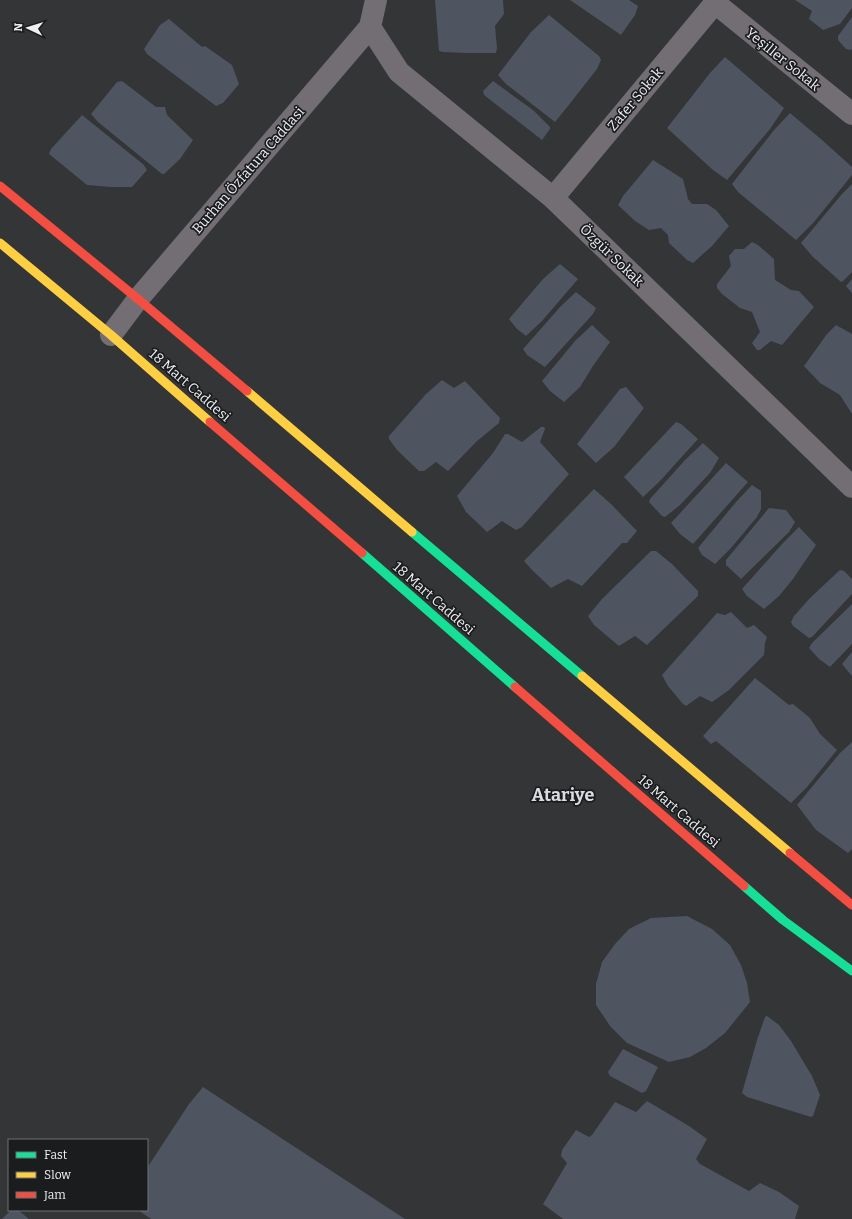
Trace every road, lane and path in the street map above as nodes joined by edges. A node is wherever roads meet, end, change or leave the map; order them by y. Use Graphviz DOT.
graph roads {
  1 [pos="376,0"];
  2 [pos="715,2"];
  3 [pos="370,27"];
  4 [pos="852,114"];
  5 [pos="0,186"];
  6 [pos="553,198"];
  7 [pos="0,243"];
  8 [pos="138,299"];
  9 [pos="111,335"];
  10 [pos="852,487"];
  11 [pos="852,905"];
  12 [pos="852,971"];
  1 -- 3 [label="street, Burhan Özfatura Caddasi"];
  2 -- 4 [label="street, Yeşiller Sokak"];
  2 -- 6 [label="street, Zafer Sokak"];
  3 -- 6 [label="street, Özgür Sokak"];
  3 -- 8 [label="street, Burhan Özfatura Caddasi"];
  5 -- 8 [label="street"];
  6 -- 10 [label="street, Özgür Sokak"];
  7 -- 9 [label="street, 18 Mart Caddesi"];
  8 -- 9 [label="street, Burhan Özfatura Caddasi"];
  8 -- 11 [label="street"];
  9 -- 12 [label="street, 18 Mart Caddesi"];
}
